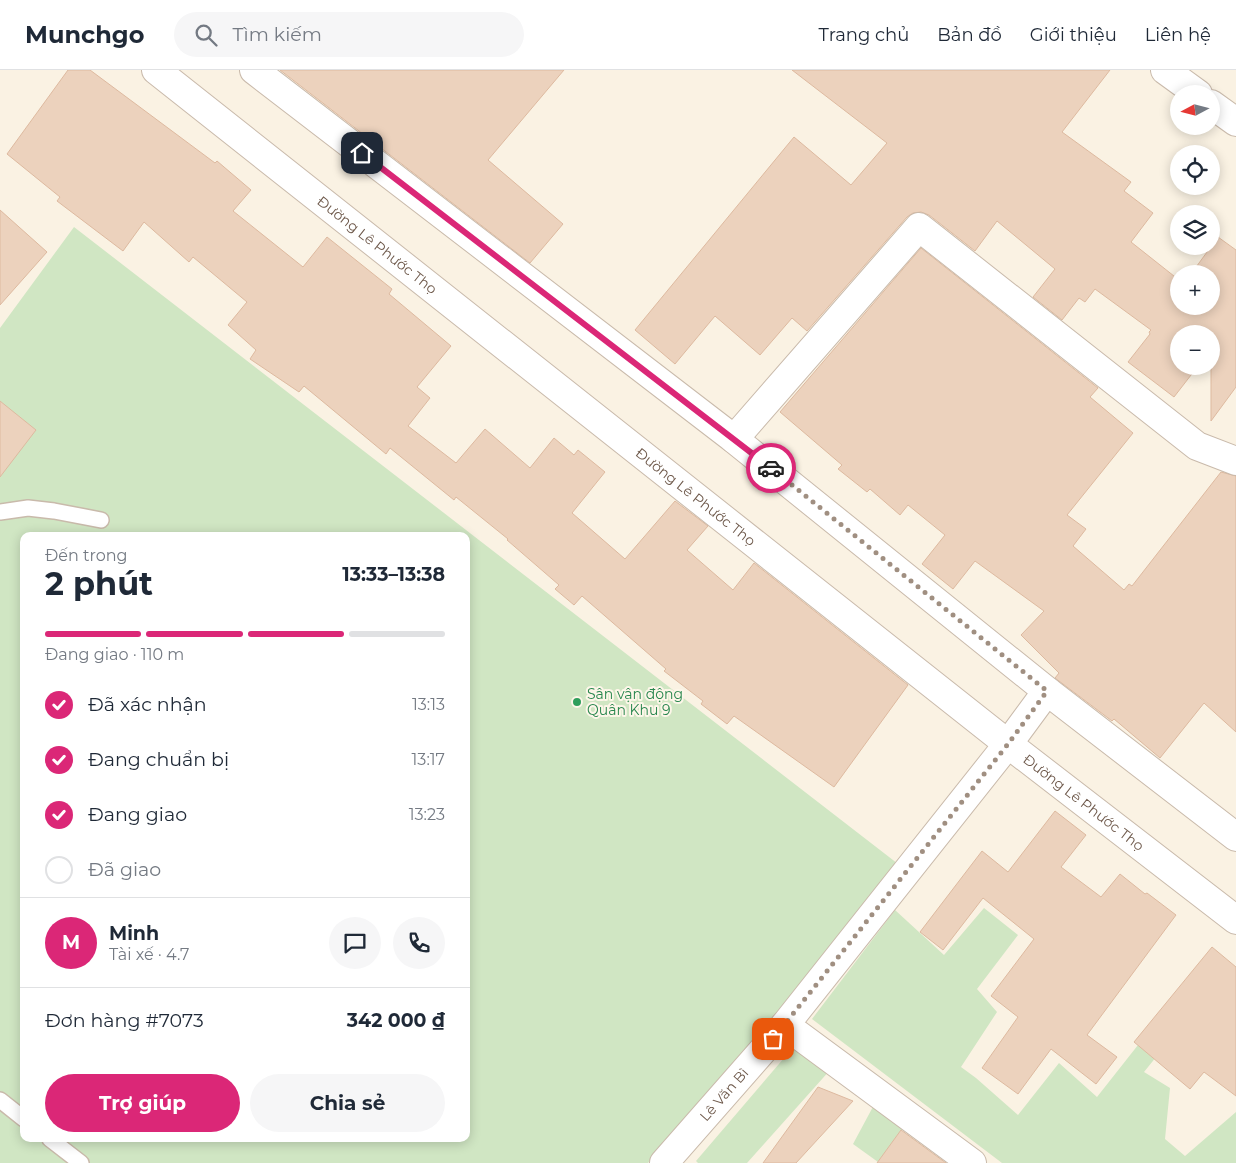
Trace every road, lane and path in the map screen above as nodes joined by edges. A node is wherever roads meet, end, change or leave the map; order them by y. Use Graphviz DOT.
graph roads {
  1 [pos="156,70"];
  2 [pos="254,70"];
  3 [pos="1165,70"];
  4 [pos="1186,85"];
  5 [pos="1220,110"];
  6 [pos="1236,122"];
  7 [pos="734,439"];
  8 [pos="1236,461"];
  9 [pos="0,512"];
  10 [pos="101,520"];
  11 [pos="1047,691"];
  12 [pos="1008,744"];
  13 [pos="1236,836"];
  14 [pos="1236,920"];
  15 [pos="785,1025"];
  16 [pos="0,1100"];
  17 [pos="20,1115"];
  18 [pos="54,1142"];
  19 [pos="81,1163"];
  20 [pos="664,1163"];
  21 [pos="972,1163"];
  1 -- 12 [label="street, Đường Lê Phước Thọ"];
  2 -- 7 [label="street"];
  3 -- 4 [label="street"];
  5 -- 6 [label="street"];
  7 -- 8 [label="street"];
  7 -- 11 [label="street"];
  9 -- 10 [label="lane"];
  11 -- 12 [label="street, Lê Văn Bì"];
  11 -- 13 [label="street"];
  12 -- 14 [label="street, Đường Lê Phước Thọ"];
  12 -- 15 [label="street, Lê Văn Bì"];
  15 -- 20 [label="street, Lê Văn Bì"];
  15 -- 21 [label="street"];
  16 -- 17 [label="lane"];
  18 -- 19 [label="lane"];
}
